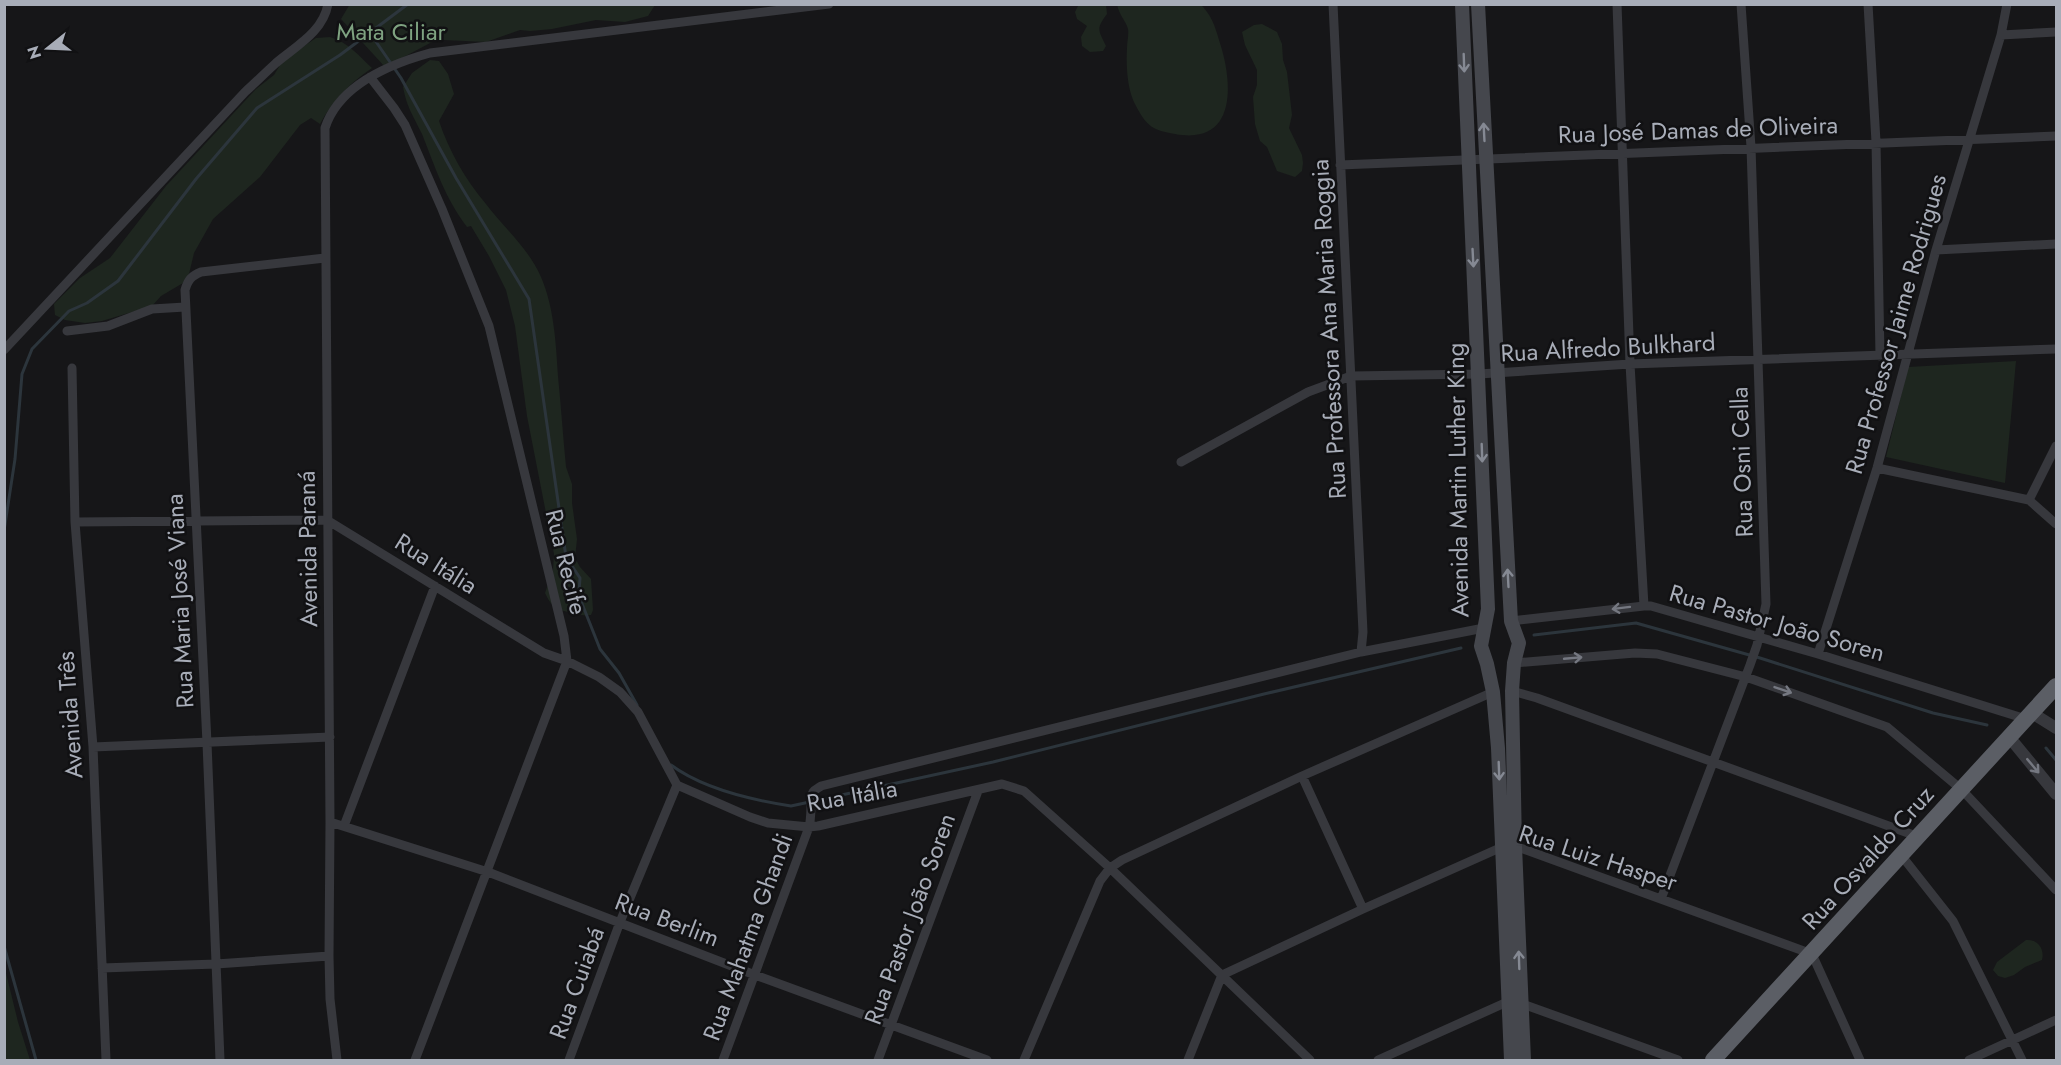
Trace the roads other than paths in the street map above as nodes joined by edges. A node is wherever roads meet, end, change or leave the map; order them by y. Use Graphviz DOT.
graph roads {
  1 [pos="328,4"];
  2 [pos="829,4"];
  3 [pos="1333,4"];
  4 [pos="1462,4"];
  5 [pos="1478,4"];
  6 [pos="1617,4"];
  7 [pos="1742,4"];
  8 [pos="1868,4"];
  9 [pos="2007,4"];
  10 [pos="2056,32"];
  11 [pos="2001,36"];
  12 [pos="370,77"];
  13 [pos="2056,136"];
  14 [pos="1969,138"];
  15 [pos="1876,142"];
  16 [pos="1751,147"];
  17 [pos="1622,152"];
  18 [pos="1468,160"];
  19 [pos="1485,160"];
  20 [pos="1341,165"];
  21 [pos="2056,244"];
  22 [pos="1936,250"];
  23 [pos="325,258"];
  24 [pos="184,307"];
  25 [pos="67,331"];
  26 [pos="2056,349"];
  27 [pos="4,350"];
  28 [pos="1907,355"];
  29 [pos="1880,356"];
  30 [pos="1758,361"];
  31 [pos="1630,364"];
  32 [pos="72,368"];
  33 [pos="1497,373"];
  34 [pos="1479,374"];
  35 [pos="1350,376"];
  36 [pos="2056,446"];
  37 [pos="1181,462"];
  38 [pos="1877,468"];
  39 [pos="2029,500"];
  40 [pos="1504,505"];
  41 [pos="1484,506"];
  42 [pos="195,520"];
  43 [pos="327,520"];
  44 [pos="75,522"];
  45 [pos="2056,524"];
  46 [pos="435,586"];
  47 [pos="1644,606"];
  48 [pos="1511,621"];
  49 [pos="1484,628"];
  50 [pos="1758,640"];
  51 [pos="1361,652"];
  52 [pos="1818,654"];
  53 [pos="567,661"];
  54 [pos="1514,663"];
  55 [pos="1487,664"];
  56 [pos="1746,677"];
  57 [pos="2056,686"];
  58 [pos="1512,691"];
  59 [pos="1493,692"];
  60 [pos="2029,716"];
  61 [pos="2056,728"];
  62 [pos="330,737"];
  63 [pos="2010,738"];
  64 [pos="207,743"];
  65 [pos="1513,746"];
  66 [pos="93,747"];
  67 [pos="1498,748"];
  68 [pos="1713,763"];
  69 [pos="1302,776"];
  70 [pos="677,785"];
  71 [pos="1962,790"];
  72 [pos="978,791"];
  73 [pos="2056,794"];
  74 [pos="330,822"];
  75 [pos="345,826"];
  76 [pos="809,827"];
  77 [pos="1918,837"];
  78 [pos="1508,846"];
  79 [pos="1901,855"];
  80 [pos="1110,868"];
  81 [pos="488,872"];
  82 [pos="2056,890"];
  83 [pos="1661,899"];
  84 [pos="1363,909"];
  85 [pos="620,922"];
  86 [pos="1812,954"];
  87 [pos="329,956"];
  88 [pos="216,964"];
  89 [pos="102,968"];
  90 [pos="755,975"];
  91 [pos="1222,975"];
  92 [pos="1514,1002"];
  93 [pos="2056,1020"];
  94 [pos="892,1024"];
  95 [pos="2013,1041"];
  96 [pos="106,1060"];
  97 [pos="220,1060"];
  98 [pos="337,1060"];
  99 [pos="415,1060"];
  100 [pos="569,1060"];
  101 [pos="723,1060"];
  102 [pos="878,1060"];
  103 [pos="987,1060"];
  104 [pos="1024,1060"];
  105 [pos="1188,1060"];
  106 [pos="1310,1060"];
  107 [pos="1378,1060"];
  108 [pos="1511,1060"];
  109 [pos="1524,1060"];
  110 [pos="1678,1060"];
  111 [pos="1713,1060"];
  112 [pos="1860,1060"];
  113 [pos="1969,1060"];
  114 [pos="2022,1060"];
  1 -- 27 [label="street"];
  2 -- 12 [label="street, Avenida Paraná"];
  3 -- 20 [label="street, Rua Professora Ana Maria Roggia"];
  4 -- 18 [label="main road, Avenida Martin Luther King, one-way"];
  19 -- 5 [label="main road, Avenida Martin Luther King, one-way"];
  6 -- 17 [label="street"];
  7 -- 16 [label="street, Rua Osni Cella"];
  8 -- 15 [label="street"];
  9 -- 11 [label="street, Rua Professor Jaime Rodrigues"];
  10 -- 11 [label="street"];
  11 -- 14 [label="street, Rua Professor Jaime Rodrigues"];
  12 -- 23 [label="street, Avenida Paraná"];
  12 -- 53 [label="street, Rua Recife"];
  13 -- 14 [label="street, Rua José Damas de Oliveira"];
  14 -- 15 [label="street, Rua José Damas de Oliveira"];
  14 -- 22 [label="street, Rua Professor Jaime Rodrigues"];
  15 -- 16 [label="street, Rua José Damas de Oliveira"];
  15 -- 29 [label="street"];
  16 -- 17 [label="street, Rua José Damas de Oliveira"];
  16 -- 30 [label="street, Rua Osni Cella"];
  17 -- 19 [label="street, Rua José Damas de Oliveira"];
  17 -- 31 [label="street"];
  18 -- 19 [label="street, Rua José Damas de Oliveira"];
  18 -- 20 [label="street, Rua José Damas de Oliveira"];
  18 -- 34 [label="main road, Avenida Martin Luther King, one-way"];
  19 -- 33 [label="main road, Avenida Martin Luther King"];
  20 -- 35 [label="street, Rua Professora Ana Maria Roggia"];
  21 -- 22 [label="street"];
  22 -- 28 [label="street, Rua Professor Jaime Rodrigues"];
  23 -- 24 [label="street, Rua Maria José Viana"];
  23 -- 43 [label="street, Avenida Paraná"];
  24 -- 25 [label="street"];
  24 -- 42 [label="street, Rua Maria José Viana"];
  26 -- 28 [label="street, Rua Alfredo Bulkhard"];
  28 -- 29 [label="street, Rua Alfredo Bulkhard"];
  28 -- 38 [label="street, Rua Professor Jaime Rodrigues"];
  29 -- 30 [label="street, Rua Alfredo Bulkhard"];
  30 -- 31 [label="street, Rua Alfredo Bulkhard"];
  30 -- 50 [label="street, Rua Osni Cella"];
  31 -- 33 [label="street, Rua Alfredo Bulkhard"];
  31 -- 47 [label="street"];
  32 -- 44 [label="street, Avenida Três"];
  33 -- 34 [label="street, Rua Alfredo Bulkhard"];
  33 -- 40 [label="main road, Avenida Martin Luther King"];
  34 -- 35 [label="street, Rua Alfredo Bulkhard"];
  34 -- 41 [label="main road, Avenida Martin Luther King, one-way"];
  35 -- 37 [label="street, Rua Alfredo Bulkhard"];
  35 -- 51 [label="street, Rua Professora Ana Maria Roggia"];
  36 -- 39 [label="street"];
  38 -- 39 [label="street"];
  38 -- 52 [label="street, Rua Professor Jaime Rodrigues"];
  39 -- 45 [label="street"];
  40 -- 41 [label="main road"];
  48 -- 40 [label="main road, Avenida Martin Luther King, one-way"];
  41 -- 49 [label="main road, Avenida Martin Luther King"];
  42 -- 43 [label="street"];
  42 -- 44 [label="street"];
  42 -- 64 [label="street, Rua Maria José Viana"];
  43 -- 46 [label="street, Rua Itália"];
  43 -- 62 [label="street, Avenida Paraná"];
  44 -- 66 [label="street, Avenida Três"];
  46 -- 53 [label="street, Rua Itália"];
  46 -- 75 [label="street"];
  47 -- 48 [label="street, Rua Pastor João Soren, one-way"];
  47 -- 50 [label="street, Rua Pastor João Soren"];
  48 -- 49 [label="main road"];
  48 -- 54 [label="main road, Avenida Martin Luther King"];
  49 -- 51 [label="street"];
  49 -- 55 [label="main road, Avenida Martin Luther King"];
  50 -- 52 [label="street, Rua Pastor João Soren"];
  50 -- 56 [label="street, Rua Osni Cella"];
  51 -- 76 [label="street, Rua Mahatma Ghandi"];
  52 -- 60 [label="street, Rua Pastor João Soren"];
  53 -- 70 [label="street, Rua Itália"];
  53 -- 81 [label="street, Rua Recife"];
  54 -- 55 [label="main road"];
  54 -- 56 [label="street, one-way"];
  54 -- 58 [label="main road, Avenida Martin Luther King"];
  55 -- 59 [label="main road, Avenida Martin Luther King"];
  56 -- 68 [label="street, Rua Osni Cella"];
  56 -- 71 [label="street, one-way"];
  57 -- 60 [label="highway, Rua Osvaldo Cruz"];
  58 -- 65 [label="main road, Avenida Martin Luther King"];
  58 -- 68 [label="street"];
  59 -- 67 [label="main road, Avenida Martin Luther King"];
  59 -- 69 [label="street"];
  60 -- 61 [label="street"];
  60 -- 63 [label="highway, Rua Osvaldo Cruz"];
  62 -- 64 [label="street"];
  62 -- 74 [label="street, Avenida Paraná"];
  63 -- 71 [label="highway, Rua Osvaldo Cruz"];
  63 -- 73 [label="street, one-way"];
  64 -- 66 [label="street"];
  64 -- 88 [label="street, Rua Maria José Viana"];
  65 -- 67 [label="main road"];
  65 -- 78 [label="main road, Avenida Martin Luther King"];
  66 -- 89 [label="street, Avenida Três"];
  67 -- 78 [label="main road, Avenida Martin Luther King, one-way"];
  68 -- 77 [label="street"];
  68 -- 83 [label="street, Rua Osni Cella"];
  69 -- 80 [label="street"];
  69 -- 84 [label="street"];
  70 -- 76 [label="street, Rua Itália"];
  70 -- 85 [label="street, Rua Cuiabá"];
  71 -- 77 [label="highway, Rua Osvaldo Cruz"];
  71 -- 82 [label="street"];
  72 -- 76 [label="street, Rua Itália"];
  72 -- 80 [label="street, Rua Itália"];
  72 -- 94 [label="street, Rua Pastor João Soren"];
  74 -- 75 [label="street, Rua Berlim"];
  74 -- 87 [label="street, Avenida Paraná"];
  75 -- 81 [label="street, Rua Berlim"];
  76 -- 90 [label="street, Rua Mahatma Ghandi"];
  77 -- 79 [label="highway, Rua Osvaldo Cruz"];
  78 -- 83 [label="street, Rua Luiz Hasper"];
  78 -- 84 [label="street, Rua Luiz Hasper"];
  78 -- 92 [label="main road, Avenida Martin Luther King"];
  79 -- 86 [label="highway, Rua Osvaldo Cruz"];
  79 -- 95 [label="street"];
  80 -- 91 [label="street, Rua Itália"];
  80 -- 104 [label="street"];
  81 -- 85 [label="street, Rua Berlim"];
  81 -- 99 [label="street, Rua Recife"];
  83 -- 86 [label="street, Rua Luiz Hasper"];
  84 -- 91 [label="street, Rua Luiz Hasper"];
  85 -- 90 [label="street, Rua Berlim"];
  85 -- 100 [label="street, Rua Cuiabá"];
  86 -- 111 [label="highway, Rua Osvaldo Cruz"];
  86 -- 112 [label="street"];
  87 -- 88 [label="street"];
  87 -- 98 [label="street, Avenida Paraná"];
  88 -- 89 [label="street"];
  88 -- 97 [label="street, Rua Maria José Viana"];
  89 -- 96 [label="street, Avenida Três"];
  90 -- 94 [label="street, Rua Berlim"];
  90 -- 101 [label="street, Rua Mahatma Ghandi"];
  91 -- 105 [label="street"];
  91 -- 106 [label="street, Rua Itália"];
  92 -- 107 [label="street"];
  92 -- 108 [label="main road, Avenida Martin Luther King"];
  92 -- 109 [label="main road, Avenida Martin Luther King"];
  92 -- 110 [label="street"];
  93 -- 95 [label="street"];
  94 -- 102 [label="street, Rua Pastor João Soren"];
  94 -- 103 [label="street, Rua Berlim"];
  95 -- 113 [label="street"];
  95 -- 114 [label="street"];
}
